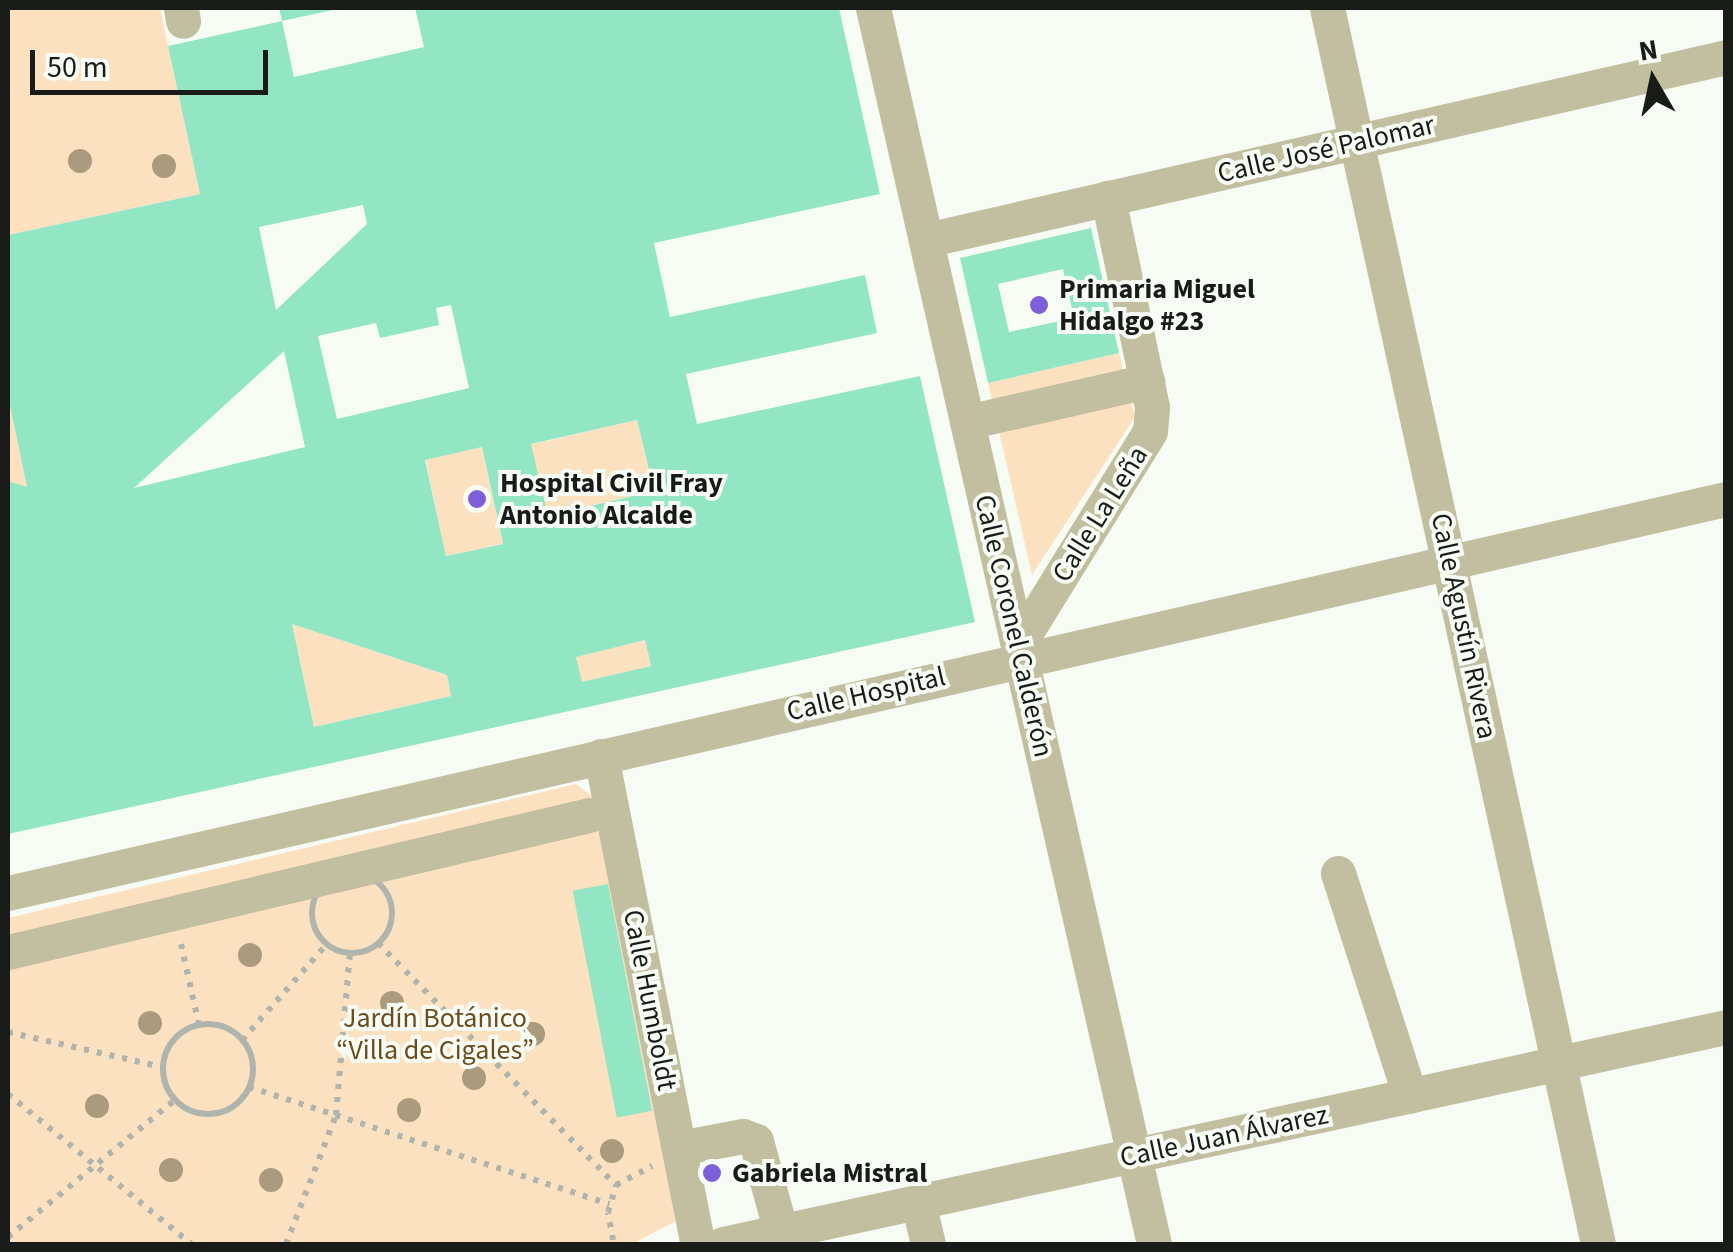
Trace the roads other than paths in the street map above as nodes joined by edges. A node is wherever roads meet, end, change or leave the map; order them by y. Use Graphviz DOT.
graph roads {
  1 [pos="872,8"];
  2 [pos="1328,8"];
  3 [pos="1726,57"];
  4 [pos="1360,141"];
  5 [pos="1108,198"];
  6 [pos="926,240"];
  7 [pos="1146,381"];
  8 [pos="967,422"];
  9 [pos="1726,499"];
  10 [pos="1450,561"];
  11 [pos="1020,652"];
  12 [pos="601,756"];
  13 [pos="589,816"];
  14 [pos="1338,873"];
  15 [pos="8,893"];
  16 [pos="8,952"];
  17 [pos="1726,1027"];
  18 [pos="1558,1063"];
  19 [pos="1410,1096"];
  20 [pos="669,1156"];
  21 [pos="1134,1156"];
  22 [pos="918,1202"];
  23 [pos="781,1232"];
  24 [pos="698,1244"];
  25 [pos="723,1244"];
  26 [pos="928,1244"];
  27 [pos="1154,1244"];
  28 [pos="1598,1244"];
  1 -- 6 [label="street, Calle Coronel Calderón"];
  2 -- 4 [label="street, Calle Agustín Rivera"];
  3 -- 4 [label="street, Calle José Palomar"];
  4 -- 5 [label="street, Calle José Palomar"];
  4 -- 10 [label="street, Calle Agustín Rivera"];
  5 -- 6 [label="street, Calle José Palomar"];
  5 -- 7 [label="street, Calle La Leña"];
  6 -- 8 [label="street, Calle Coronel Calderón"];
  7 -- 8 [label="street"];
  7 -- 11 [label="street, Calle La Leña"];
  8 -- 11 [label="street, Calle Coronel Calderón"];
  9 -- 10 [label="street, Calle Hospital"];
  10 -- 11 [label="street, Calle Hospital"];
  10 -- 18 [label="street, Calle Agustín Rivera"];
  11 -- 12 [label="street, Calle Hospital"];
  11 -- 21 [label="street, Calle Coronel Calderón"];
  12 -- 15 [label="street, Calle Hospital"];
  12 -- 20 [label="street, Calle Humboldt"];
  13 -- 16 [label="street"];
  14 -- 19 [label="street"];
  17 -- 18 [label="street, Calle Juan Álvarez"];
  18 -- 19 [label="street, Calle Juan Álvarez"];
  18 -- 28 [label="street, Calle Agustín Rivera"];
  19 -- 21 [label="street, Calle Juan Álvarez"];
  20 -- 23 [label="street"];
  20 -- 24 [label="street, Calle Humboldt"];
  21 -- 22 [label="street, Calle Juan Álvarez"];
  21 -- 27 [label="street, Calle Coronel Calderón"];
  22 -- 23 [label="street, Calle Juan Álvarez"];
  22 -- 26 [label="street"];
  23 -- 25 [label="street, Calle Juan Álvarez"];
}
